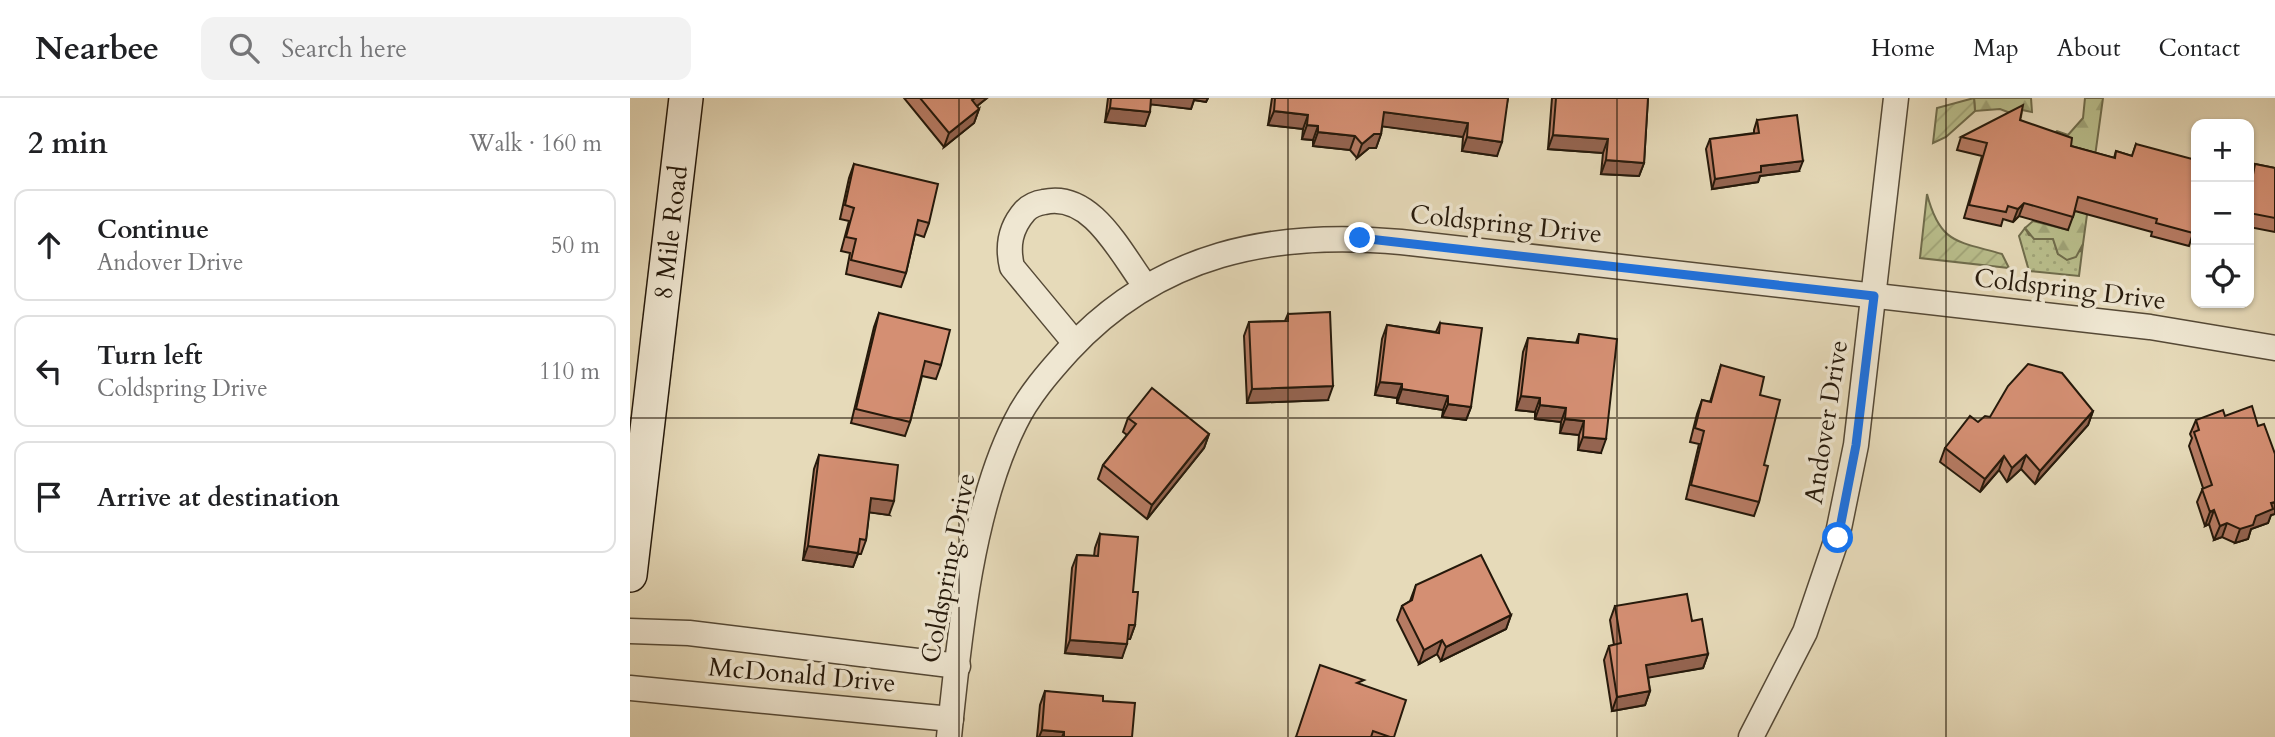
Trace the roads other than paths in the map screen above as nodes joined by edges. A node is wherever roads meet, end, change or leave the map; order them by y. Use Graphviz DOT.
graph roads {
  1 [pos="686,98"];
  2 [pos="1896,98"];
  3 [pos="1146,287"];
  4 [pos="1874,296"];
  5 [pos="1075,343"];
  6 [pos="2275,348"];
  7 [pos="630,575"];
  8 [pos="630,631"];
  9 [pos="958,666"];
  10 [pos="630,688"];
  11 [pos="950,728"];
  12 [pos="1751,737"];
  1 -- 7 [label="main road, 8 Mile Road"];
  2 -- 4 [label="street, Andover Drive"];
  3 -- 4 [label="street, Coldspring Drive"];
  3 -- 5 [label="street, Coldspring Drive"];
  3 -- 5 [label="street"];
  4 -- 6 [label="street, Coldspring Drive"];
  4 -- 12 [label="street, Andover Drive"];
  5 -- 9 [label="street, Coldspring Drive"];
  8 -- 9 [label="street, McDonald Drive"];
  9 -- 11 [label="street, Coldspring Drive"];
  10 -- 11 [label="street, McDonald Drive"];
}
